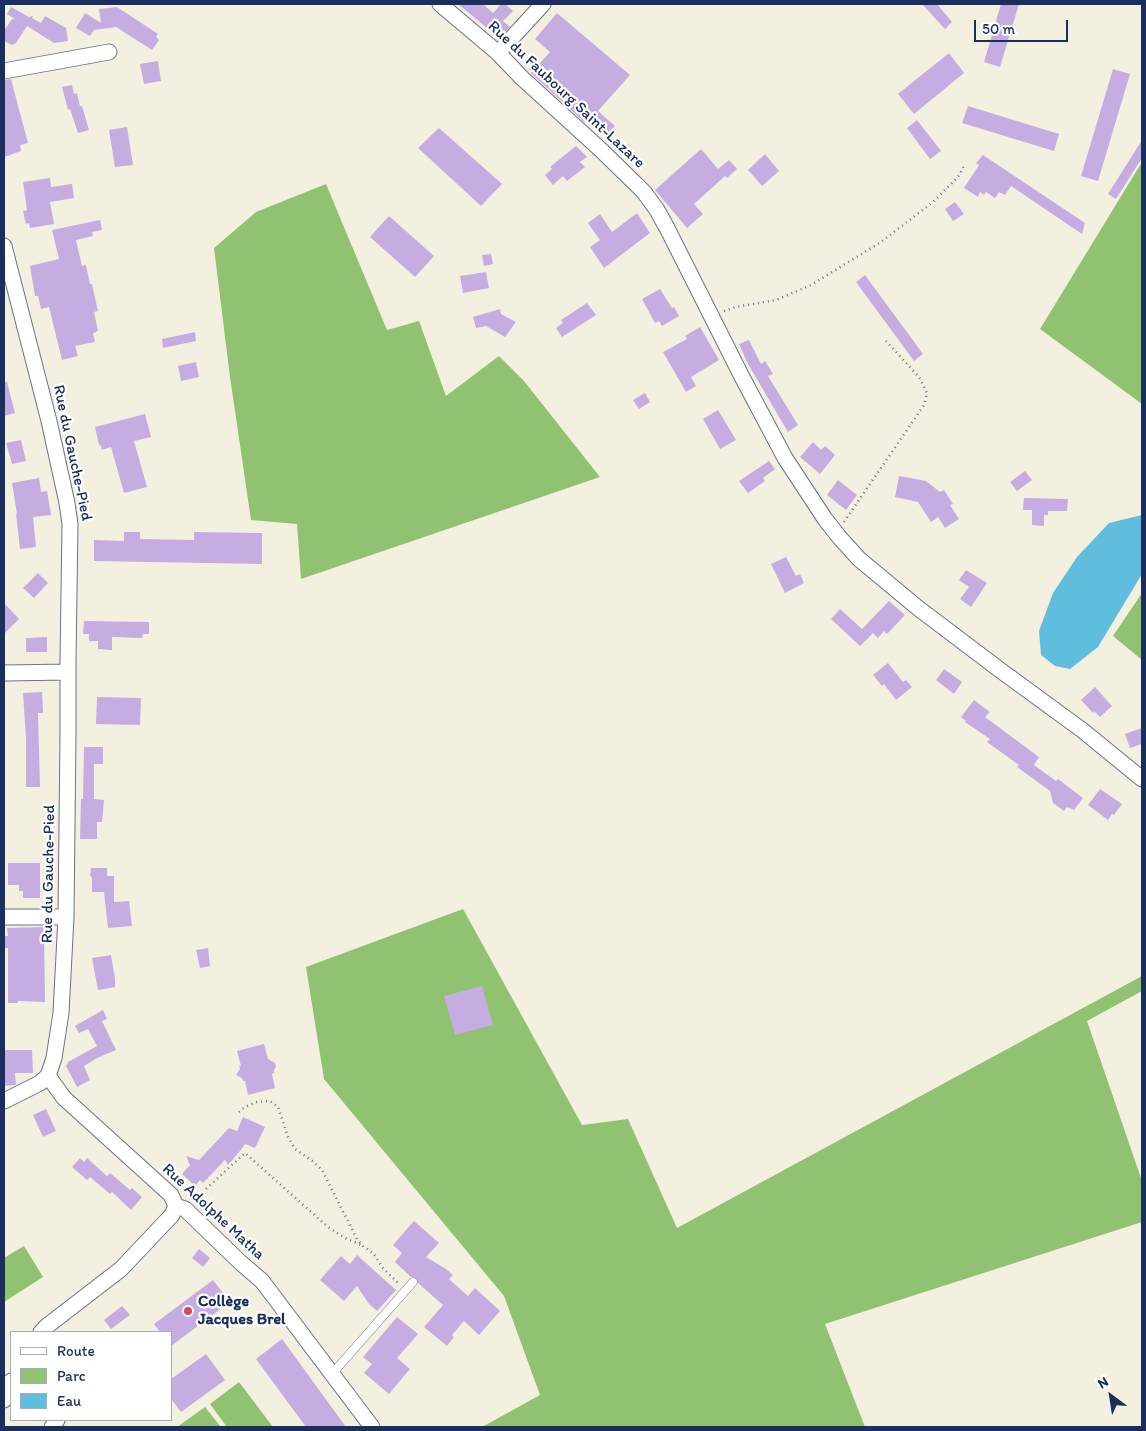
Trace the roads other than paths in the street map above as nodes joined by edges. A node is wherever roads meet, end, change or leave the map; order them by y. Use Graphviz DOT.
graph roads {
  1 [pos="440,4"];
  2 [pos="543,4"];
  3 [pos="109,52"];
  4 [pos="498,53"];
  5 [pos="4,71"];
  6 [pos="4,246"];
  7 [pos="68,672"];
  8 [pos="4,673"];
  9 [pos="1142,779"];
  10 [pos="66,917"];
  11 [pos="4,918"];
  12 [pos="48,1076"];
  13 [pos="4,1101"];
  14 [pos="181,1208"];
  15 [pos="412,1282"];
  16 [pos="42,1331"];
  17 [pos="332,1374"];
  18 [pos="10,1384"];
  19 [pos="4,1400"];
  20 [pos="372,1427"];
  1 -- 4 [label="street, Rue du Faubourg Saint-Lazare"];
  2 -- 4 [label="street"];
  3 -- 5 [label="street"];
  4 -- 9 [label="street, Rue du Faubourg Saint-Lazare"];
  6 -- 7 [label="street, Rue du Gauche-Pied"];
  7 -- 8 [label="street"];
  7 -- 10 [label="street, Rue du Gauche-Pied"];
  10 -- 11 [label="street"];
  10 -- 12 [label="street, Rue du Gauche-Pied"];
  12 -- 13 [label="street"];
  12 -- 14 [label="street, Rue Adolphe Matha"];
  14 -- 16 [label="street"];
  14 -- 17 [label="street, Rue Adolphe Matha"];
  15 -- 17 [label="lane"];
  17 -- 20 [label="street, Rue Adolphe Matha"];
  18 -- 19 [label="street"];
}
